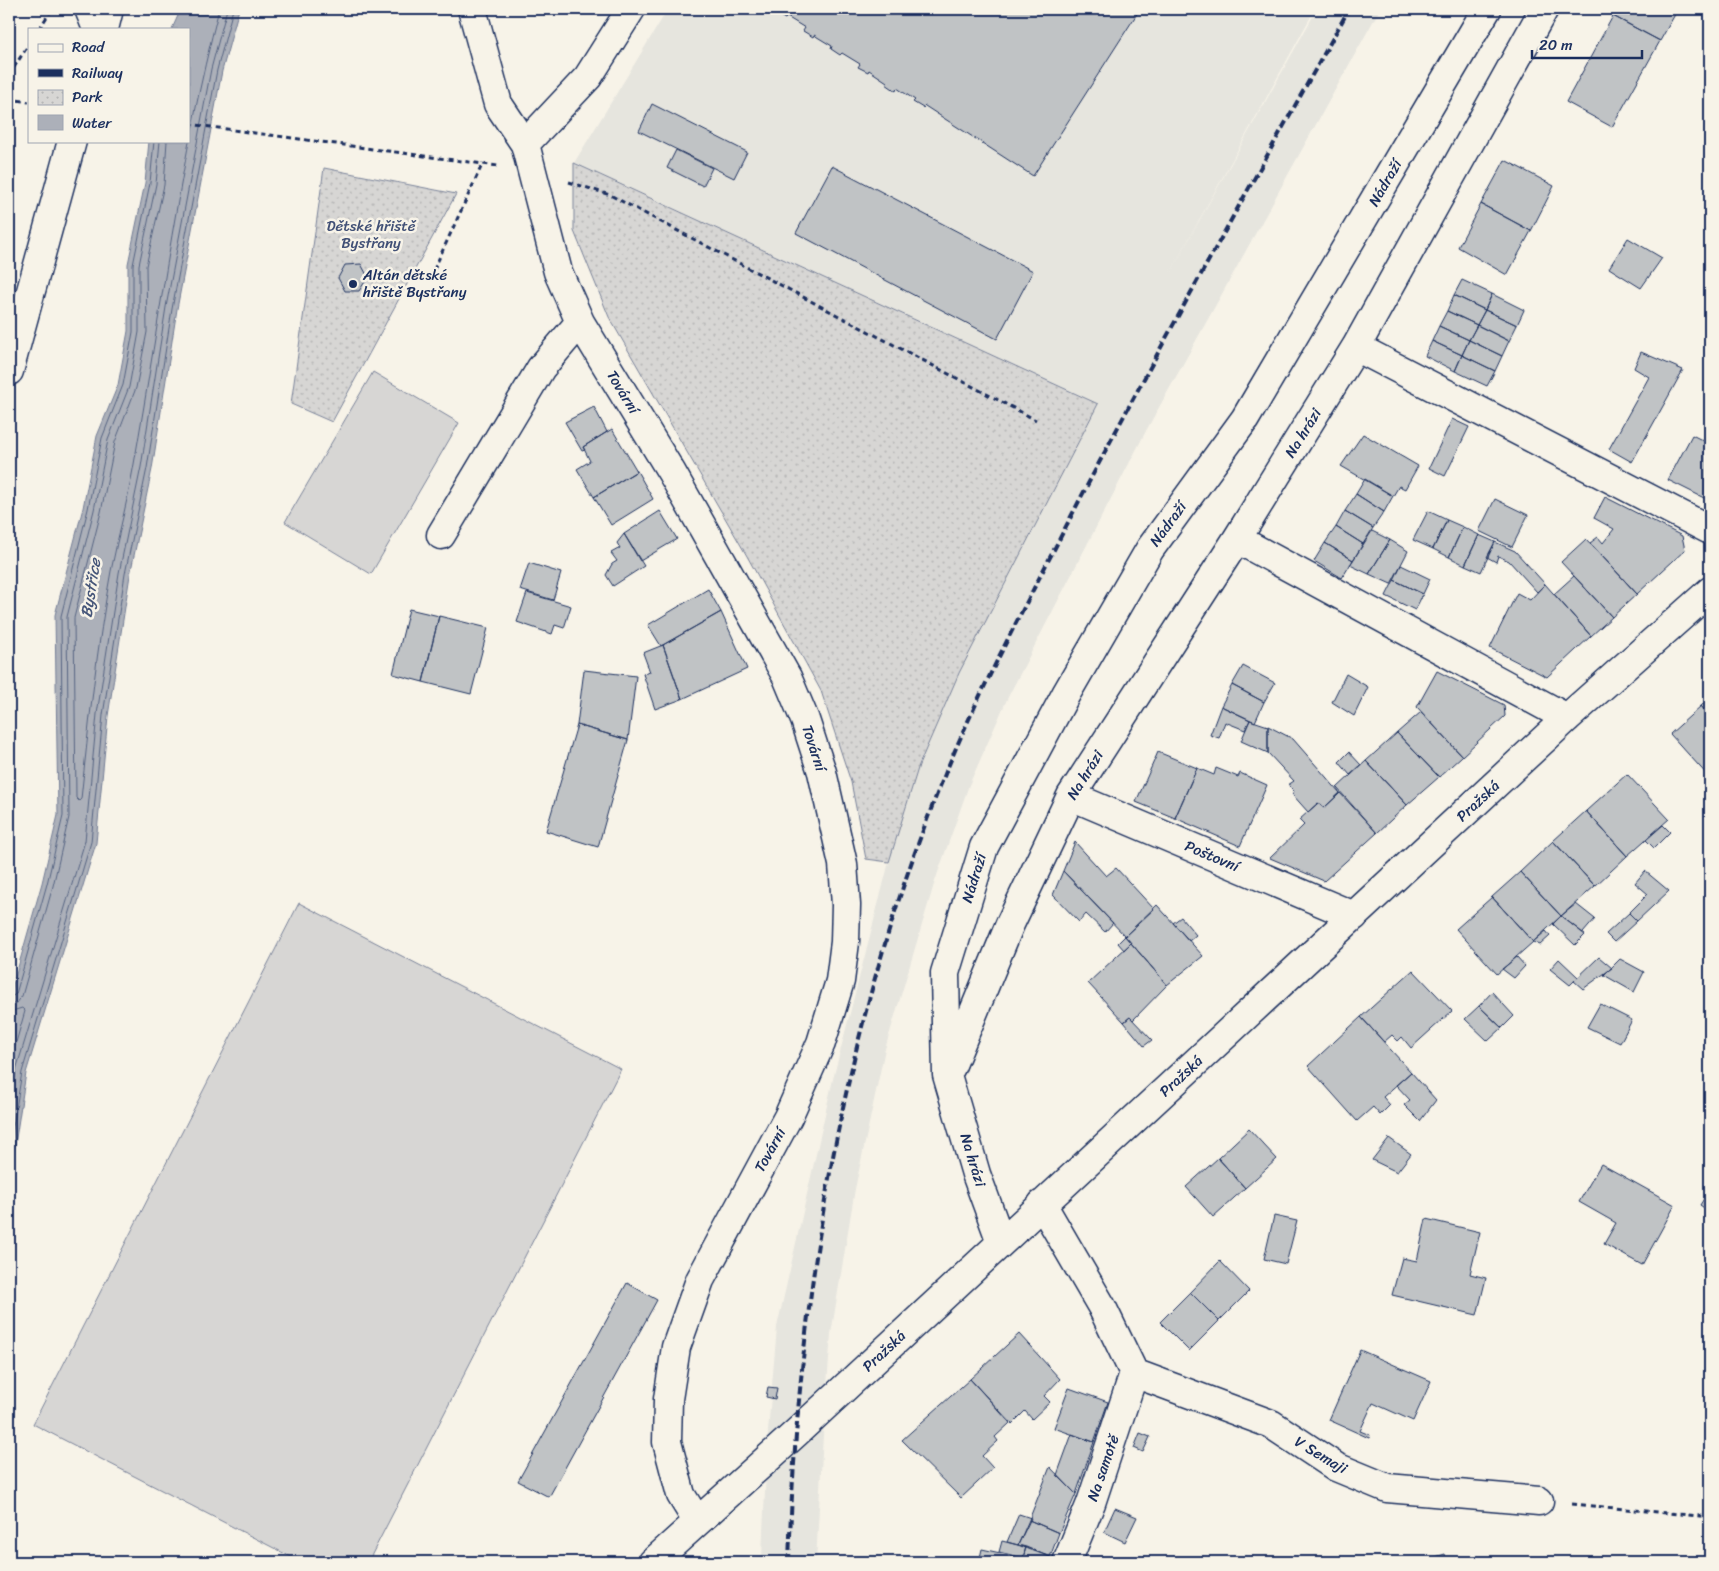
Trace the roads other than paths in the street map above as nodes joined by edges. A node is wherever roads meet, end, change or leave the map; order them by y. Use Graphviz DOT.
graph roads {
  1 [pos="89,9"];
  2 [pos="109,9"];
  3 [pos="472,9"];
  4 [pos="631,9"];
  5 [pos="1487,9"];
  6 [pos="1544,9"];
  7 [pos="97,28"];
  8 [pos="104,28"];
  9 [pos="72,142"];
  10 [pos="524,144"];
  11 [pos="580,322"];
  12 [pos="1356,346"];
  13 [pos="9,371"];
  14 [pos="1710,530"];
  15 [pos="441,535"];
  16 [pos="1237,539"];
  17 [pos="1710,592"];
  18 [pos="1566,718"];
  19 [pos="1071,796"];
  20 [pos="1354,916"];
  21 [pos="947,1075"];
  22 [pos="1042,1204"];
  23 [pos="1001,1242"];
  24 [pos="1134,1373"];
  25 [pos="1539,1501"];
  26 [pos="697,1522"];
  27 [pos="653,1562"];
  28 [pos="1067,1562"];
  1 -- 7 [label="street"];
  2 -- 8 [label="street"];
  3 -- 10 [label="street, Tovární"];
  4 -- 10 [label="street"];
  5 -- 21 [label="street, Nádraží"];
  6 -- 12 [label="street, Na hrázi"];
  9 -- 13 [label="street"];
  10 -- 11 [label="street, Tovární"];
  11 -- 15 [label="street"];
  11 -- 26 [label="street, Tovární"];
  12 -- 14 [label="street"];
  12 -- 16 [label="street, Na hrázi"];
  16 -- 18 [label="street"];
  16 -- 19 [label="street, Na hrázi"];
  17 -- 18 [label="street, Pražská"];
  18 -- 20 [label="street, Pražská"];
  19 -- 20 [label="street, Poštovní"];
  19 -- 21 [label="street, Na hrázi"];
  20 -- 22 [label="street, Pražská"];
  21 -- 23 [label="street, Na hrázi"];
  22 -- 23 [label="street, Pražská"];
  22 -- 24 [label="street"];
  23 -- 26 [label="street, Pražská"];
  24 -- 25 [label="street, V Semaji"];
  24 -- 28 [label="street, Na samotě"];
  26 -- 27 [label="street, Pražská"];
}
